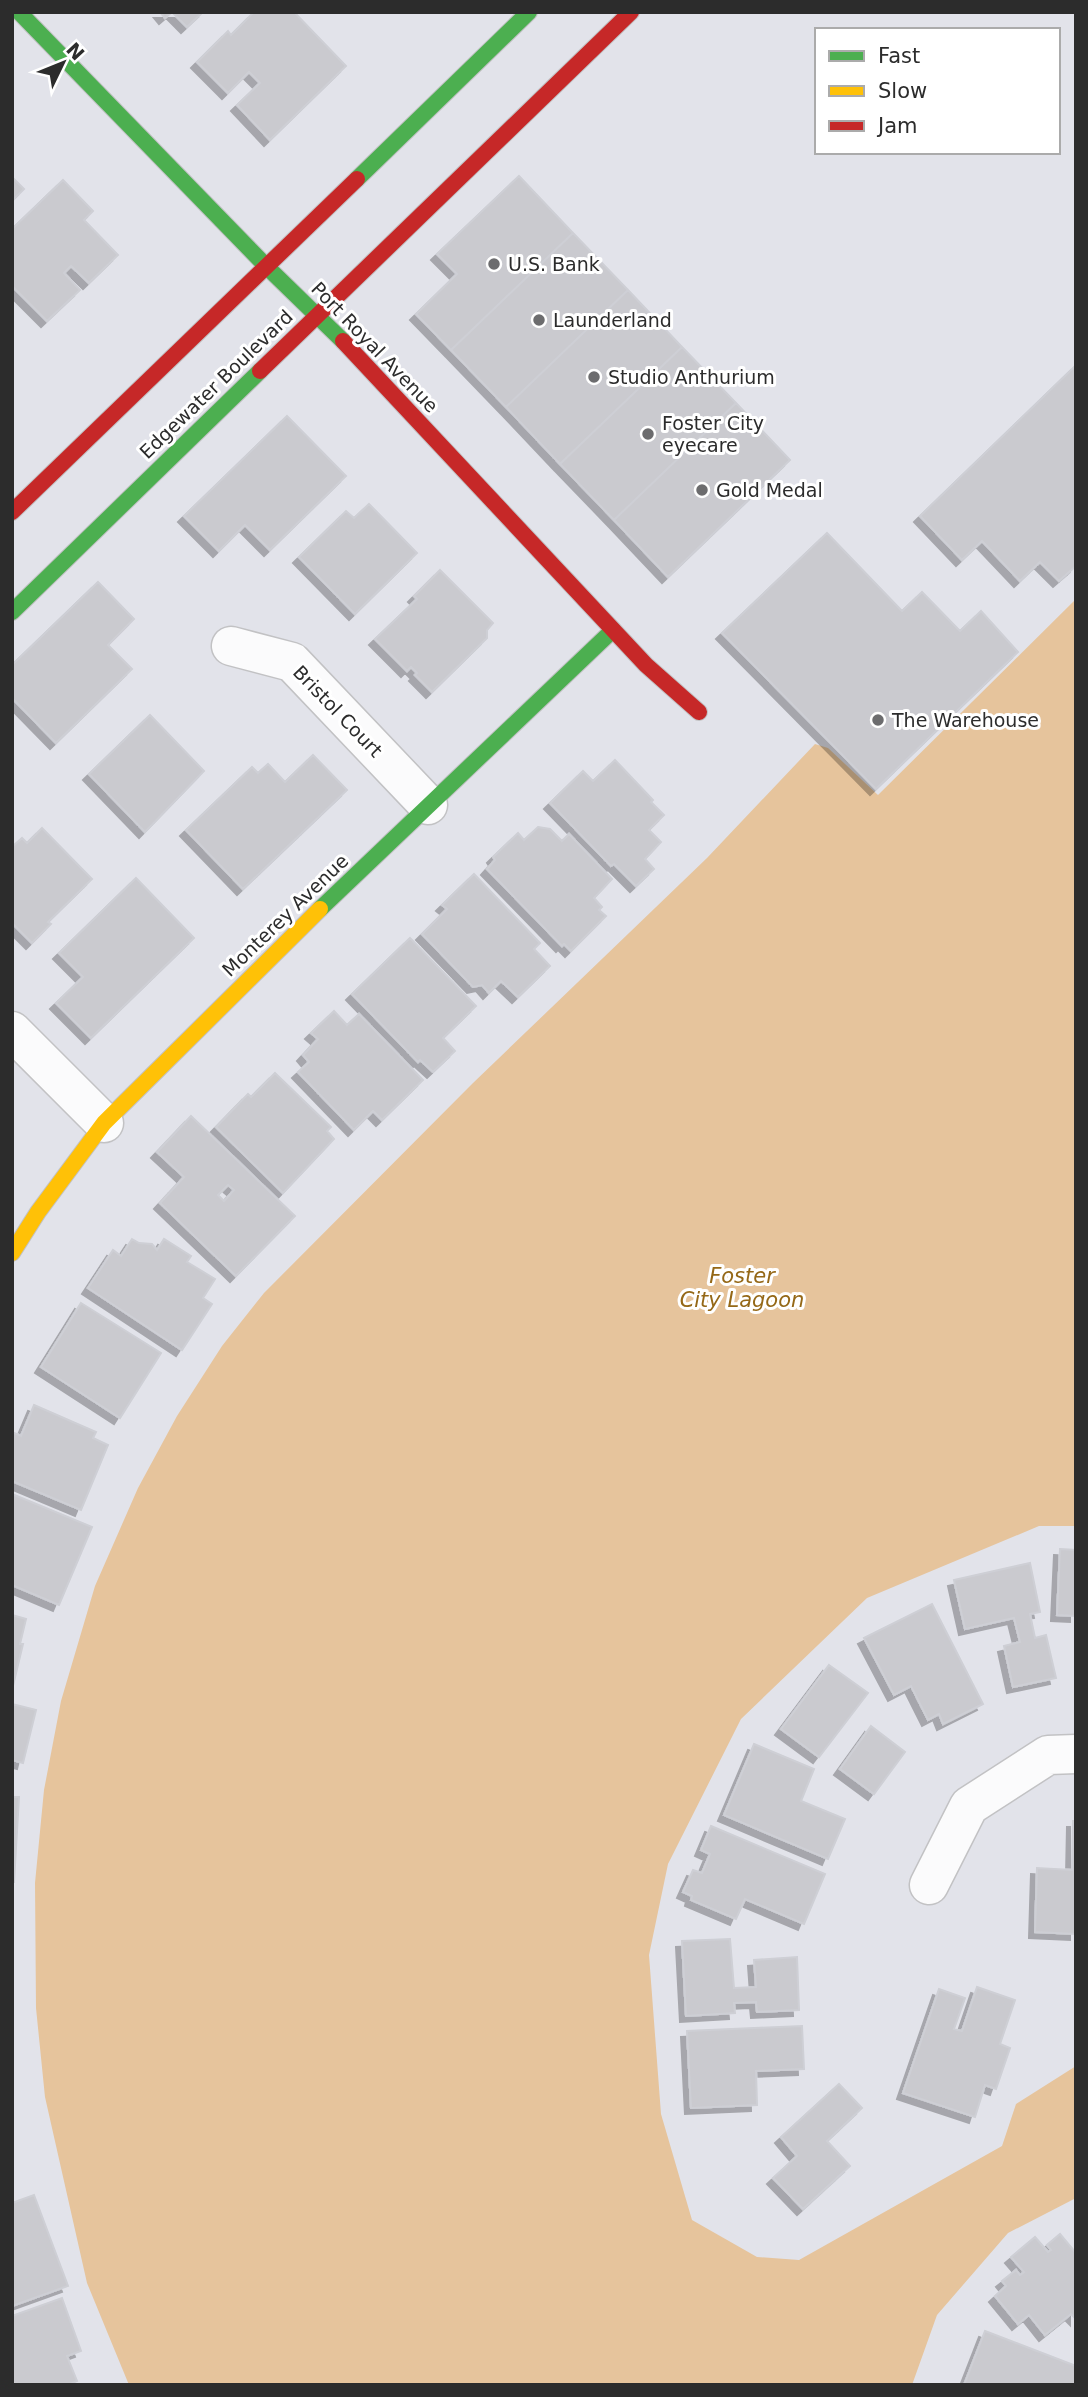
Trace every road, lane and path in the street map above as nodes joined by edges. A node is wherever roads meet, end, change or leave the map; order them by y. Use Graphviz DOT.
graph roads {
  1 [pos="19,12"];
  2 [pos="529,12"];
  3 [pos="631,12"];
  4 [pos="267,267"];
  5 [pos="317,314"];
  6 [pos="12,512"];
  7 [pos="12,612"];
  8 [pos="613,630"];
  9 [pos="231,646"];
  10 [pos="699,712"];
  11 [pos="428,805"];
  12 [pos="12,1031"];
  13 [pos="104,1123"];
  14 [pos="12,1253"];
  15 [pos="1076,1754"];
  16 [pos="929,1885"];
  1 -- 4 [label="street, Port Royal Avenue"];
  2 -- 4 [label="street"];
  3 -- 5 [label="street, Edgewater Boulevard"];
  4 -- 5 [label="street, Port Royal Avenue"];
  4 -- 6 [label="street"];
  5 -- 7 [label="street, Edgewater Boulevard"];
  5 -- 8 [label="street, Port Royal Avenue"];
  8 -- 10 [label="street, Port Royal Avenue"];
  8 -- 11 [label="street, Monterey Avenue"];
  9 -- 11 [label="street, Bristol Court"];
  11 -- 13 [label="street, Monterey Avenue"];
  12 -- 13 [label="street"];
  13 -- 14 [label="street, Monterey Avenue"];
  15 -- 16 [label="street"];
}
